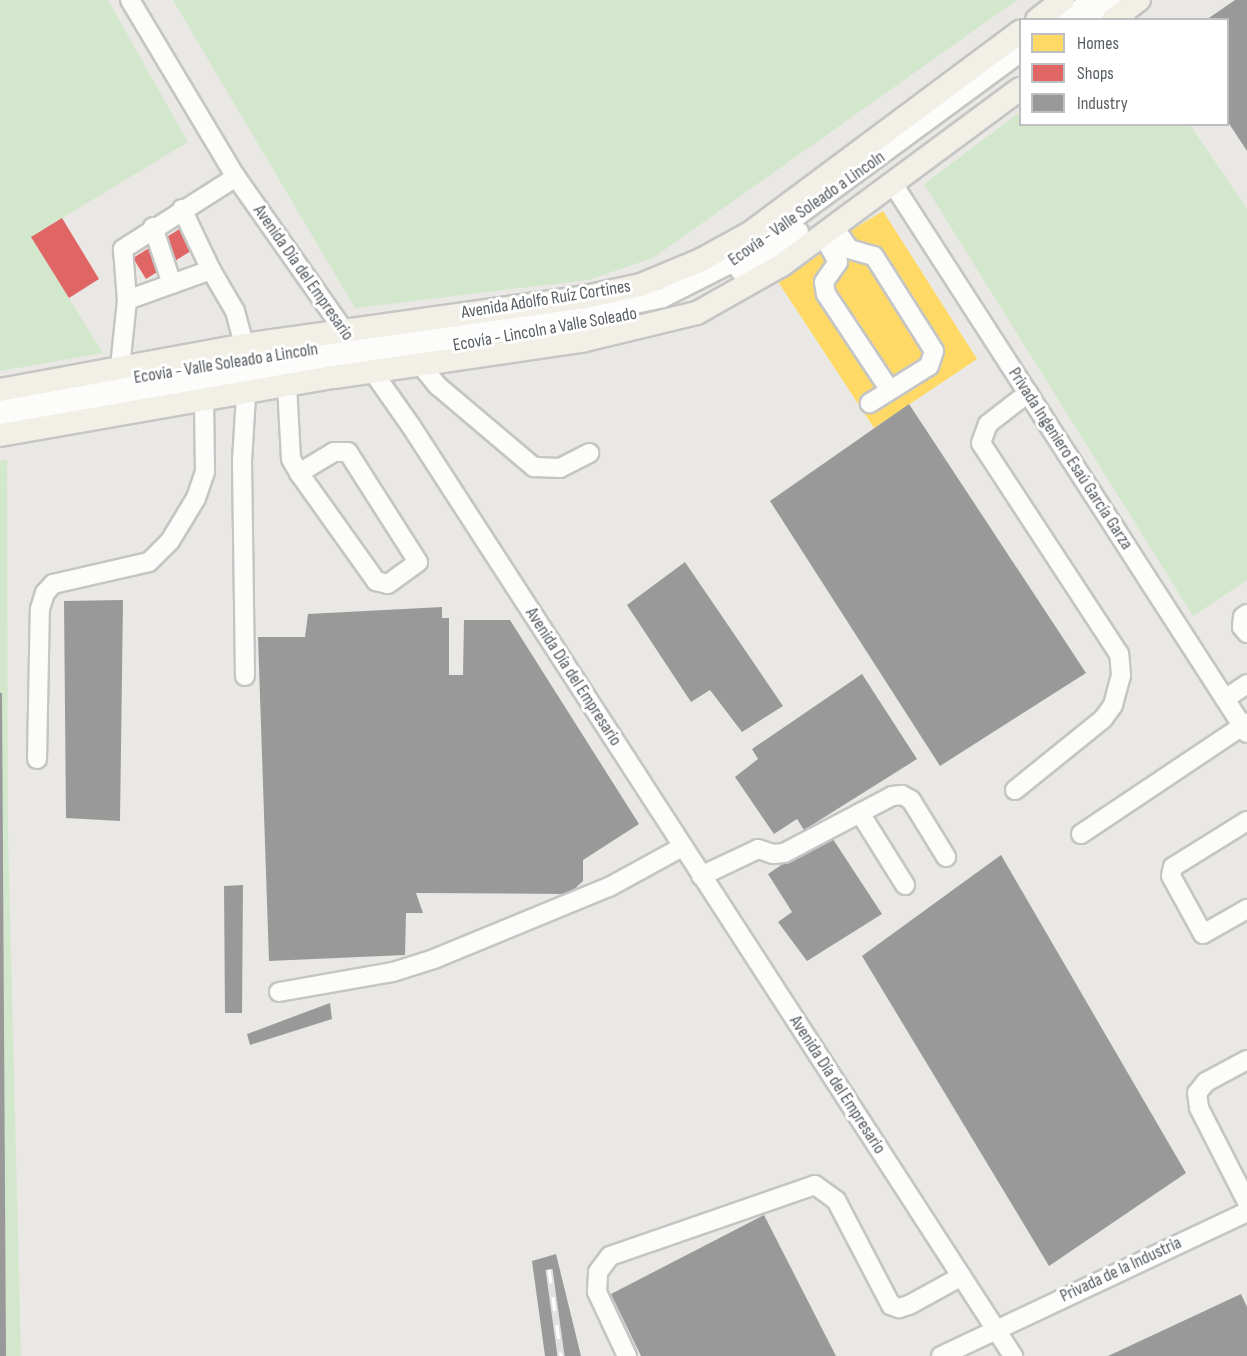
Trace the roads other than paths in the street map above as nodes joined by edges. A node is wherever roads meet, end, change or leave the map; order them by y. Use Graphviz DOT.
graph roads {
  1 [pos="130,0"];
  2 [pos="1063,0"];
  3 [pos="1090,0"];
  4 [pos="1111,0"];
  5 [pos="1139,0"];
  6 [pos="1040,18"];
  7 [pos="1068,18"];
  8 [pos="1087,18"];
  9 [pos="1116,18"];
  10 [pos="1019,33"];
  11 [pos="1019,53"];
  12 [pos="1019,68"];
  13 [pos="1019,90"];
  14 [pos="236,177"];
  15 [pos="893,184"];
  16 [pos="182,209"];
  17 [pos="153,227"];
  18 [pos="829,232"];
  19 [pos="211,270"];
  20 [pos="172,284"];
  21 [pos="127,300"];
  22 [pos="244,345"];
  23 [pos="357,352"];
  24 [pos="420,364"];
  25 [pos="120,367"];
  26 [pos="287,386"];
  27 [pos="889,389"];
  28 [pos="0,390"];
  29 [pos="1028,393"];
  30 [pos="246,395"];
  31 [pos="204,401"];
  32 [pos="0,403"];
  33 [pos="870,403"];
  34 [pos="0,420"];
  35 [pos="0,435"];
  36 [pos="589,453"];
  37 [pos="299,473"];
  38 [pos="1247,614"];
  39 [pos="1247,633"];
  40 [pos="245,676"];
  41 [pos="1247,684"];
  42 [pos="1225,699"];
  43 [pos="1245,727"];
  44 [pos="37,759"];
  45 [pos="1016,790"];
  46 [pos="860,813"];
  47 [pos="1246,825"];
  48 [pos="1082,834"];
  49 [pos="682,847"];
  50 [pos="946,857"];
  51 [pos="701,876"];
  52 [pos="905,885"];
  53 [pos="1247,909"];
  54 [pos="279,992"];
  55 [pos="1247,1060"];
  56 [pos="1247,1202"];
  57 [pos="1247,1212"];
  58 [pos="962,1276"];
  59 [pos="996,1328"];
  60 [pos="627,1356"];
  61 [pos="941,1356"];
  62 [pos="1013,1356"];
  1 -- 14 [label="street, Avenida Día del Empresario"];
  2 -- 6 [label="main road"];
  3 -- 7 [label="street"];
  4 -- 8 [label="street"];
  5 -- 9 [label="main road"];
  10 -- 23 [label="main road, Avenida Adolfo Ruíz Cortines"];
  11 -- 23 [label="street, Ecovía - Valle Soleado a Lincoln"];
  12 -- 23 [label="street, Ecovía - Lincoln a Valle Soleado"];
  13 -- 15 [label="main road, Avenida Adolfo Ruíz Cortines"];
  14 -- 16 [label="street"];
  14 -- 23 [label="street, Avenida Día del Empresario"];
  15 -- 18 [label="main road, Avenida Adolfo Ruíz Cortines"];
  15 -- 29 [label="street, Privada Ingeniero Esaú García Garza"];
  16 -- 17 [label="street"];
  16 -- 19 [label="street"];
  17 -- 20 [label="street"];
  17 -- 21 [label="street"];
  18 -- 24 [label="main road, Avenida Adolfo Ruíz Cortines"];
  18 -- 27 [label="street"];
  18 -- 27 [label="street"];
  19 -- 20 [label="street"];
  19 -- 22 [label="street"];
  20 -- 21 [label="street"];
  21 -- 25 [label="street"];
  22 -- 23 [label="main road, Avenida Adolfo Ruíz Cortines"];
  22 -- 25 [label="main road, Avenida Adolfo Ruíz Cortines"];
  23 -- 24 [label="main road, Avenida Adolfo Ruíz Cortines"];
  23 -- 26 [label="main road, Avenida Adolfo Ruíz Cortines"];
  23 -- 32 [label="street, Ecovía - Valle Soleado a Lincoln"];
  23 -- 34 [label="street, Ecovía - Lincoln a Valle Soleado"];
  23 -- 49 [label="street, Avenida Día del Empresario"];
  24 -- 36 [label="street"];
  25 -- 28 [label="main road, Avenida Adolfo Ruíz Cortines"];
  26 -- 30 [label="main road, Avenida Adolfo Ruíz Cortines"];
  26 -- 37 [label="street"];
  27 -- 33 [label="street"];
  29 -- 42 [label="street, Privada Ingeniero Esaú García Garza"];
  29 -- 45 [label="street"];
  30 -- 31 [label="main road, Avenida Adolfo Ruíz Cortines"];
  30 -- 40 [label="street"];
  31 -- 35 [label="main road, Avenida Adolfo Ruíz Cortines"];
  31 -- 44 [label="street"];
  37 -- 37 [label="street"];
  38 -- 39 [label="street"];
  41 -- 42 [label="street"];
  42 -- 43 [label="street, Privada Ingeniero Esaú García Garza"];
  43 -- 48 [label="street"];
  46 -- 50 [label="street"];
  46 -- 51 [label="street"];
  46 -- 52 [label="street"];
  47 -- 53 [label="street"];
  49 -- 51 [label="street, Avenida Día del Empresario"];
  49 -- 54 [label="street"];
  51 -- 58 [label="street, Avenida Día del Empresario"];
  55 -- 56 [label="street"];
  57 -- 59 [label="street, Privada de la Industria"];
  58 -- 59 [label="street, Avenida Día del Empresario"];
  58 -- 60 [label="street"];
  59 -- 61 [label="street, Privada de la Industria"];
  59 -- 62 [label="street, Avenida Día del Empresario"];
}
